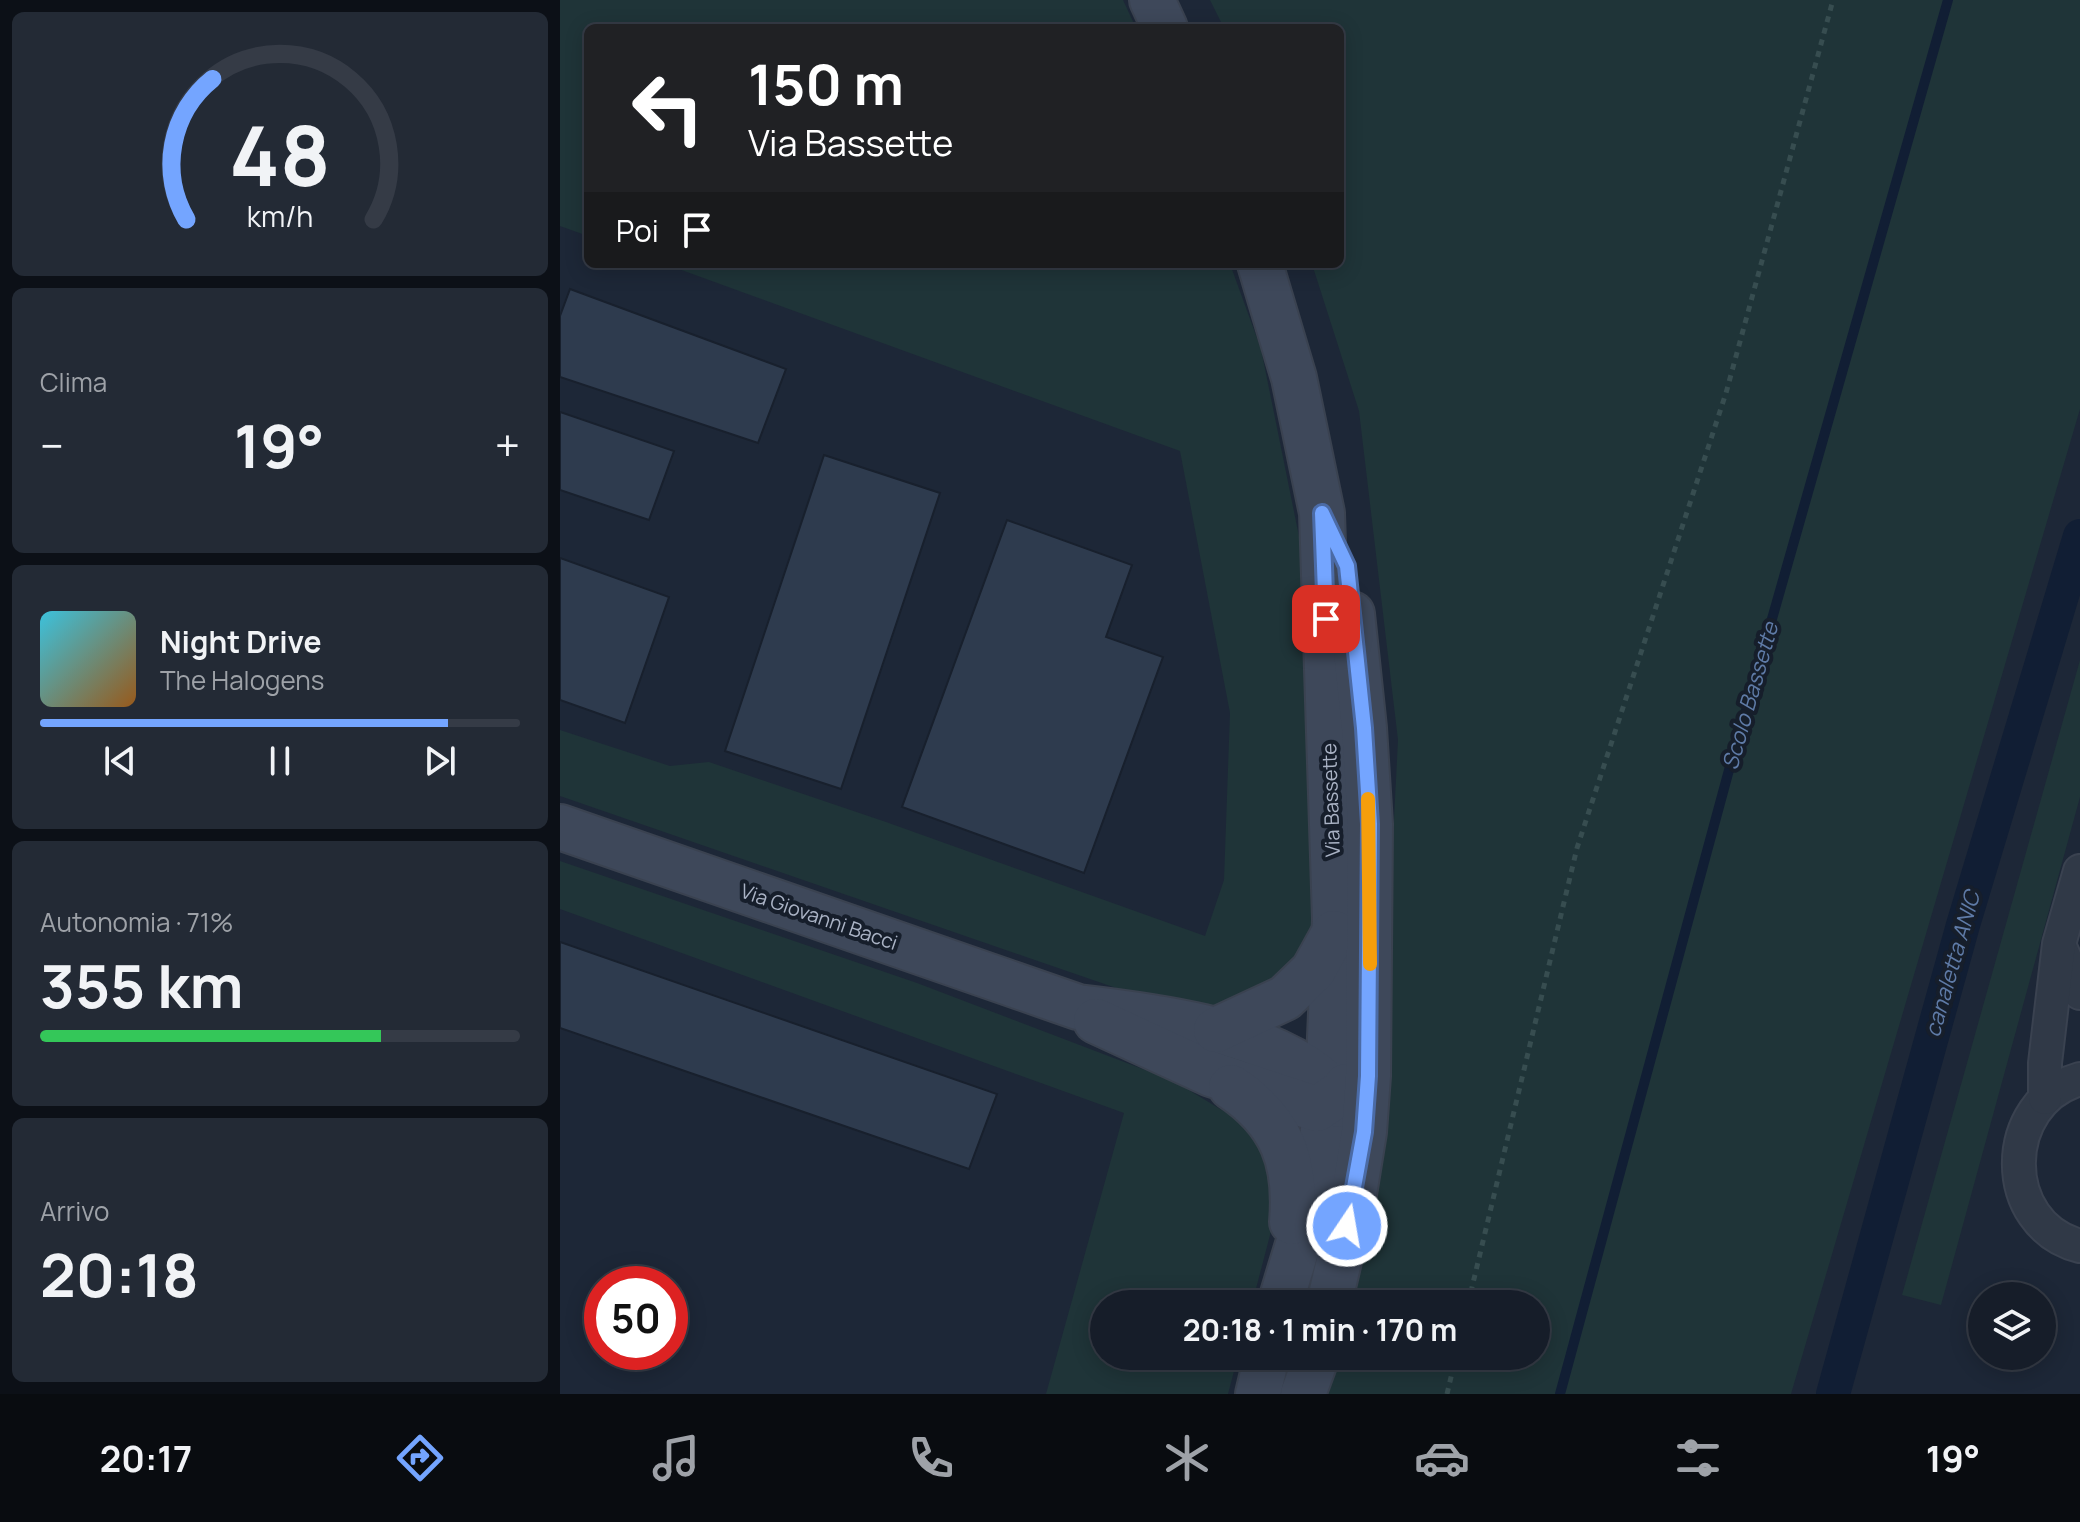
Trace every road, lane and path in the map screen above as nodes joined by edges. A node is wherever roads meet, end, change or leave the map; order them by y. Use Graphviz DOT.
graph roads {
  1 [pos="1152,0"];
  2 [pos="1833,0"];
  3 [pos="1163,24"];
  4 [pos="1261,268"];
  5 [pos="1322,513"];
  6 [pos="1364,728"];
  7 [pos="560,827"];
  8 [pos="2080,871"];
  9 [pos="1334,933"];
  10 [pos="2059,944"];
  11 [pos="2080,993"];
  12 [pos="1078,1007"];
  13 [pos="1216,1030"];
  14 [pos="1211,1074"];
  15 [pos="2080,1079"];
  16 [pos="2045,1098"];
  17 [pos="1326,1099"];
  18 [pos="2080,1246"];
  19 [pos="1292,1290"];
  20 [pos="1293,1290"];
  21 [pos="1332,1290"];
  22 [pos="1471,1290"];
  23 [pos="1264,1370"];
  24 [pos="1294,1370"];
  25 [pos="1312,1370"];
  26 [pos="1453,1370"];
  27 [pos="1258,1394"];
  28 [pos="1290,1394"];
  29 [pos="1303,1394"];
  30 [pos="1447,1394"];
  1 -- 3 [label="main road"];
  2 -- 22 [label="path"];
  4 -- 5 [label="main road, Via Bassette"];
  5 -- 6 [label="main road, Via Bassette"];
  5 -- 9 [label="main road, Via Bassette"];
  6 -- 17 [label="main road, Via Bassette"];
  6 -- 21 [label="main road, Via Bassette"];
  7 -- 12 [label="main road, Via Giovanni Bacci"];
  8 -- 10 [label="street"];
  9 -- 13 [label="main road"];
  9 -- 17 [label="main road, Via Bassette"];
  10 -- 11 [label="street"];
  10 -- 16 [label="street"];
  12 -- 13 [label="main road, Via Giovanni Bacci"];
  12 -- 14 [label="main road, Via Giovanni Bacci"];
  13 -- 17 [label="main road, Via Giovanni Bacci"];
  14 -- 17 [label="main road, Via Giovanni Bacci"];
  14 -- 19 [label="main road, Via Giovanni Bacci"];
  15 -- 16 [label="street"];
  16 -- 18 [label="street"];
  17 -- 20 [label="main road, Via Bassette"];
  23 -- 27 [label="main road"];
  24 -- 28 [label="main road"];
  25 -- 29 [label="main road"];
  26 -- 30 [label="path"];
}
